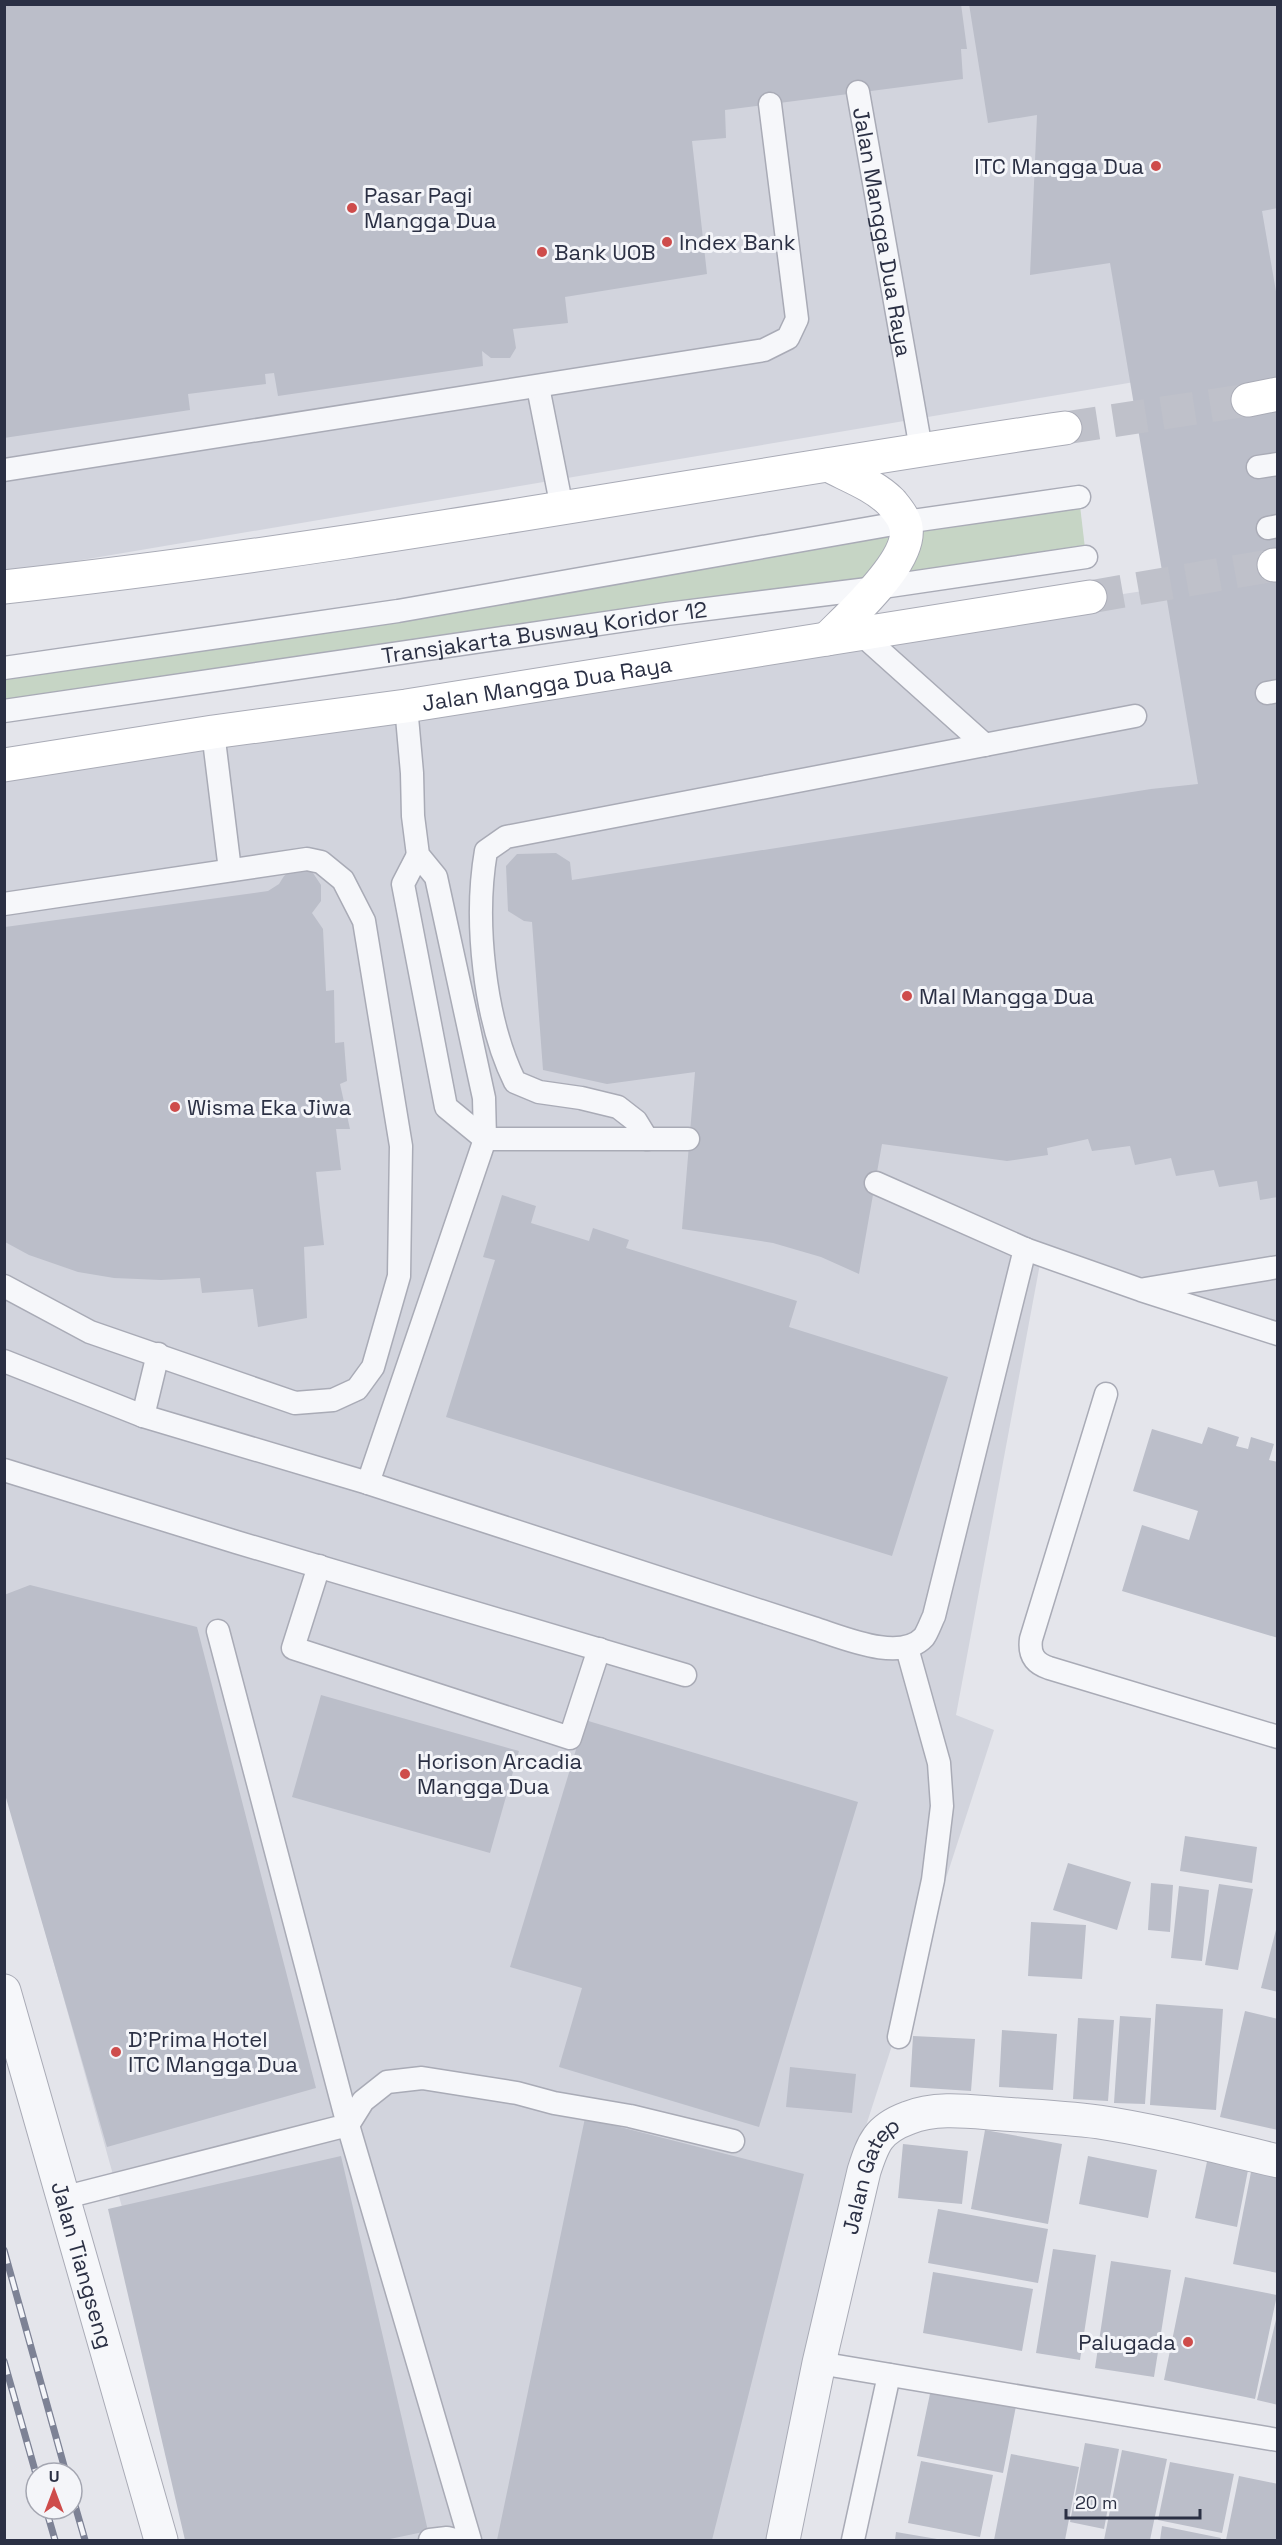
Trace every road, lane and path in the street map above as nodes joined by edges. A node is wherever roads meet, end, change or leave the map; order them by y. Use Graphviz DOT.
graph roads {
  1 [pos="858,92"];
  2 [pos="770,104"];
  3 [pos="538,387"];
  4 [pos="1065,428"];
  5 [pos="921,449"];
  6 [pos="828,465"];
  7 [pos="4,471"];
  8 [pos="1079,496"];
  9 [pos="562,508"];
  10 [pos="905,522"];
  11 [pos="1086,557"];
  12 [pos="4,587"];
  13 [pos="876,588"];
  14 [pos="1090,597"];
  15 [pos="860,633"];
  16 [pos="827,639"];
  17 [pos="4,668"];
  18 [pos="406,706"];
  19 [pos="4,711"];
  20 [pos="1135,716"];
  21 [pos="213,732"];
  22 [pos="985,745"];
  23 [pos="4,765"];
  24 [pos="418,855"];
  25 [pos="230,870"];
  26 [pos="4,904"];
  27 [pos="485,1139"];
  28 [pos="647,1139"];
  29 [pos="688,1139"];
  30 [pos="876,1183"];
  31 [pos="1025,1249"];
  32 [pos="1278,1266"];
  33 [pos="399,1276"];
  34 [pos="4,1286"];
  35 [pos="436,1286"];
  36 [pos="1141,1290"];
  37 [pos="1278,1334"];
  38 [pos="159,1354"];
  39 [pos="4,1361"];
  40 [pos="1106,1394"];
  41 [pos="143,1416"];
  42 [pos="4,1470"];
  43 [pos="368,1483"];
  44 [pos="319,1566"];
  45 [pos="218,1631"];
  46 [pos="907,1648"];
  47 [pos="599,1649"];
  48 [pos="685,1675"];
  49 [pos="1278,1737"];
  50 [pos="4,1991"];
  51 [pos="899,2037"];
  52 [pos="348,2125"];
  53 [pos="734,2141"];
  54 [pos="1278,2162"];
  55 [pos="62,2198"];
  56 [pos="819,2363"];
  57 [pos="889,2374"];
  58 [pos="1278,2440"];
  59 [pos="161,2541"];
  60 [pos="430,2541"];
  61 [pos="455,2541"];
  62 [pos="470,2541"];
  63 [pos="783,2541"];
  64 [pos="853,2541"];
  1 -- 5 [label="lane, Jalan Mangga Dua Raya"];
  2 -- 3 [label="lane"];
  3 -- 7 [label="lane"];
  3 -- 9 [label="lane"];
  4 -- 5 [label="main road"];
  5 -- 6 [label="main road"];
  6 -- 9 [label="main road"];
  6 -- 10 [label="main road"];
  8 -- 10 [label="lane"];
  9 -- 12 [label="main road"];
  10 -- 13 [label="main road"];
  10 -- 17 [label="lane"];
  11 -- 13 [label="lane, Transjakarta Busway Koridor 12"];
  13 -- 16 [label="main road"];
  13 -- 19 [label="lane, Transjakarta Busway Koridor 12"];
  14 -- 15 [label="main road, Jalan Mangga Dua Raya"];
  15 -- 16 [label="main road, Jalan Mangga Dua Raya"];
  15 -- 22 [label="lane"];
  16 -- 18 [label="main road, Jalan Mangga Dua Raya"];
  18 -- 21 [label="main road, Jalan Mangga Dua Raya"];
  18 -- 24 [label="lane"];
  20 -- 22 [label="lane"];
  21 -- 23 [label="main road, Jalan Mangga Dua Raya"];
  21 -- 25 [label="lane"];
  22 -- 28 [label="lane"];
  24 -- 27 [label="lane"];
  24 -- 27 [label="lane"];
  25 -- 26 [label="lane"];
  25 -- 33 [label="lane"];
  27 -- 28 [label="lane"];
  27 -- 35 [label="lane"];
  28 -- 29 [label="lane"];
  30 -- 31 [label="lane"];
  31 -- 36 [label="lane"];
  31 -- 46 [label="lane"];
  32 -- 36 [label="lane"];
  33 -- 35 [label="lane"];
  33 -- 38 [label="lane"];
  34 -- 38 [label="lane"];
  35 -- 43 [label="lane"];
  36 -- 37 [label="lane"];
  38 -- 41 [label="lane"];
  39 -- 41 [label="lane"];
  40 -- 49 [label="lane"];
  41 -- 43 [label="lane"];
  42 -- 44 [label="lane"];
  43 -- 46 [label="lane"];
  44 -- 47 [label="lane"];
  44 -- 47 [label="lane"];
  45 -- 52 [label="lane"];
  46 -- 51 [label="lane"];
  47 -- 48 [label="lane"];
  50 -- 55 [label="street, Jalan Tiangseng"];
  52 -- 53 [label="lane"];
  52 -- 55 [label="lane"];
  52 -- 62 [label="lane"];
  54 -- 56 [label="street, Jalan Gatep"];
  55 -- 59 [label="street, Jalan Tiangseng"];
  56 -- 57 [label="lane"];
  56 -- 63 [label="street, Jalan Gatep"];
  57 -- 58 [label="lane"];
  57 -- 64 [label="lane"];
  60 -- 61 [label="lane"];
}
